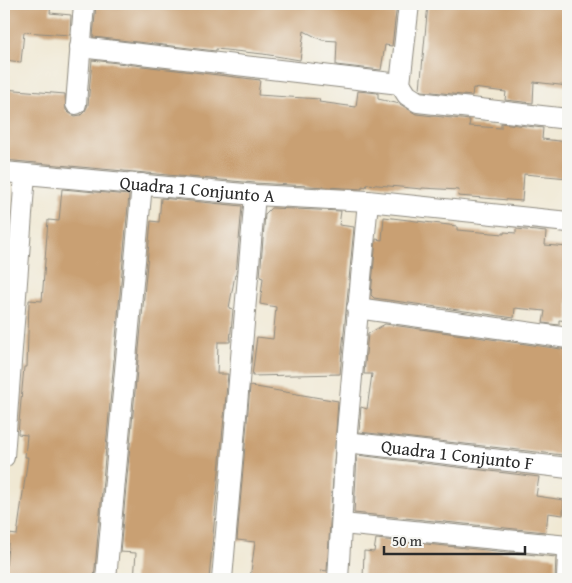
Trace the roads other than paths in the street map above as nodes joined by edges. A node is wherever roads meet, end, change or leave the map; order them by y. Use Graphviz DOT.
graph roads {
  1 [pos="84,4"];
  2 [pos="409,4"];
  3 [pos="80,47"];
  4 [pos="400,84"];
  5 [pos="76,104"];
  6 [pos="568,119"];
  7 [pos="4,172"];
  8 [pos="25,174"];
  9 [pos="142,184"];
  10 [pos="255,194"];
  11 [pos="368,201"];
  12 [pos="568,222"];
  13 [pos="357,308"];
  14 [pos="568,338"];
  15 [pos="346,442"];
  16 [pos="4,456"];
  17 [pos="568,468"];
  18 [pos="342,524"];
  19 [pos="568,546"];
  20 [pos="568,553"];
  21 [pos="106,579"];
  22 [pos="222,579"];
  23 [pos="338,579"];
  24 [pos="567,579"];
  1 -- 3 [label="street"];
  2 -- 4 [label="street"];
  3 -- 4 [label="street"];
  3 -- 5 [label="street"];
  4 -- 6 [label="street"];
  7 -- 8 [label="street, Quadra 1 Conjunto A"];
  8 -- 9 [label="street, Quadra 1 Conjunto A"];
  8 -- 16 [label="street"];
  9 -- 10 [label="street, Quadra 1 Conjunto A"];
  9 -- 21 [label="street"];
  10 -- 11 [label="street, Quadra 1 Conjunto A"];
  10 -- 22 [label="street"];
  11 -- 12 [label="street, Quadra 1 Conjunto A"];
  11 -- 13 [label="street"];
  13 -- 14 [label="street"];
  13 -- 15 [label="street"];
  15 -- 17 [label="street, Quadra 1 Conjunto F"];
  15 -- 18 [label="street"];
  18 -- 19 [label="street"];
  18 -- 23 [label="street"];
  20 -- 24 [label="street"];
}
